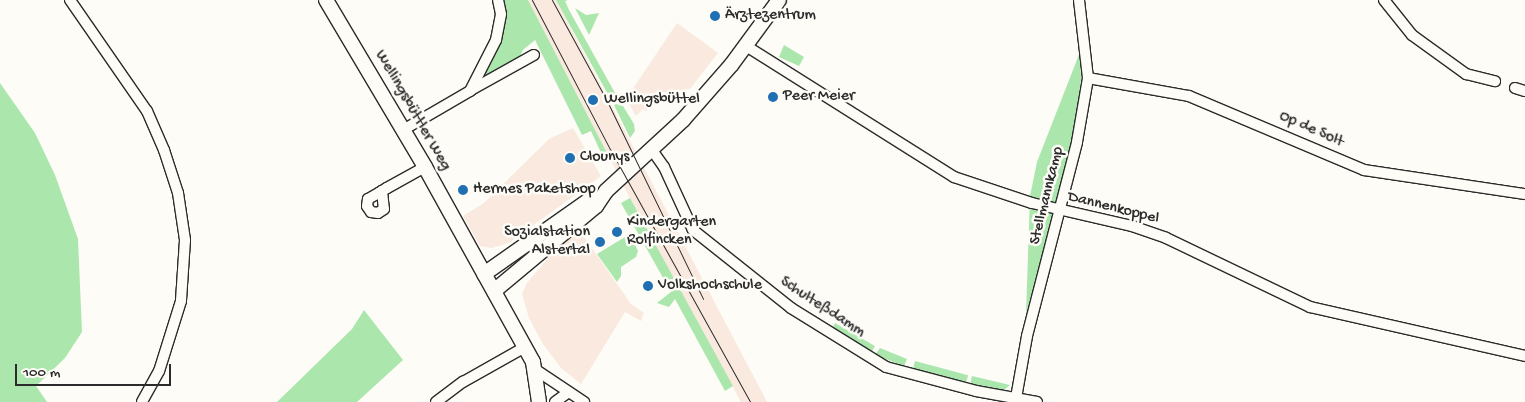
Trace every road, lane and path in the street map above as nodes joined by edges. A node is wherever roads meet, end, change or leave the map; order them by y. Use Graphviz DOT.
graph roads {
  1 [pos="70,0"];
  2 [pos="326,0"];
  3 [pos="498,0"];
  4 [pos="779,0"];
  5 [pos="1079,0"];
  6 [pos="1384,0"];
  7 [pos="746,46"];
  8 [pos="534,55"];
  9 [pos="1088,78"];
  10 [pos="1495,81"];
  11 [pos="470,91"];
  12 [pos="403,130"];
  13 [pos="652,150"];
  14 [pos="425,167"];
  15 [pos="382,191"];
  16 [pos="606,191"];
  17 [pos="1525,194"];
  18 [pos="1060,211"];
  19 [pos="484,274"];
  20 [pos="494,291"];
  21 [pos="524,347"];
  22 [pos="1525,356"];
  23 [pos="536,370"];
  24 [pos="569,392"];
  25 [pos="1016,398"];
  26 [pos="142,402"];
  27 [pos="436,402"];
  28 [pos="539,402"];
  29 [pos="555,402"];
  30 [pos="584,402"];
  31 [pos="1037,402"];
  1 -- 26 [label="street"];
  2 -- 12 [label="main road, Wellingsbüttler Weg"];
  3 -- 11 [label="street"];
  4 -- 7 [label="main road"];
  5 -- 9 [label="street, Stellmannkamp"];
  6 -- 10 [label="street"];
  7 -- 13 [label="main road"];
  7 -- 18 [label="street, Dannenkoppel"];
  8 -- 11 [label="street"];
  9 -- 17 [label="street, Op de Solt"];
  9 -- 18 [label="street, Stellmannkamp"];
  11 -- 12 [label="street"];
  12 -- 14 [label="main road, Wellingsbüttler Weg"];
  13 -- 16 [label="main road"];
  13 -- 25 [label="street, Schulteßdamm"];
  14 -- 15 [label="street"];
  14 -- 19 [label="main road, Wellingsbüttler Weg"];
  16 -- 19 [label="main road"];
  16 -- 20 [label="main road"];
  18 -- 22 [label="street, Dannenkoppel"];
  18 -- 25 [label="street, Stellmannkamp"];
  19 -- 20 [label="main road, Wellingsbüttler Weg"];
  20 -- 21 [label="main road, Wellingsbüttler Weg"];
  21 -- 23 [label="main road, Wellingsbüttler Weg"];
  21 -- 27 [label="street"];
  23 -- 24 [label="street"];
  23 -- 28 [label="main road, Wellingsbüttler Weg"];
  24 -- 29 [label="street"];
  24 -- 30 [label="street"];
  25 -- 31 [label="street, Schulteßdamm"];
}
